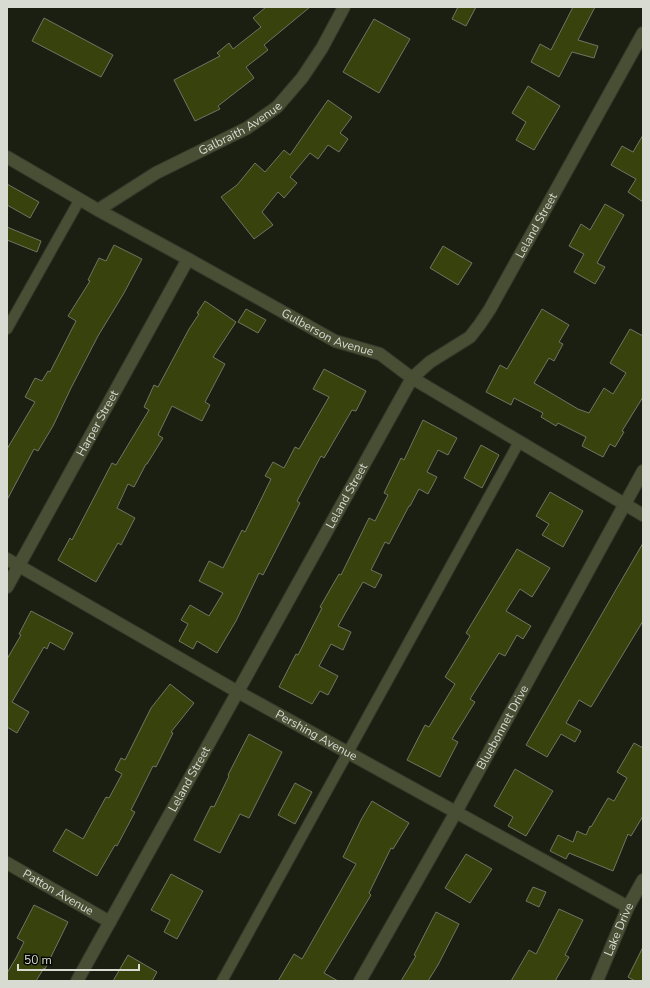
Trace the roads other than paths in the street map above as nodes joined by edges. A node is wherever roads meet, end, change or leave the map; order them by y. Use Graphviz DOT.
graph roads {
  1 [pos="344,7"];
  2 [pos="643,33"];
  3 [pos="7,158"];
  4 [pos="80,199"];
  5 [pos="98,210"];
  6 [pos="188,259"];
  7 [pos="7,329"];
  8 [pos="412,378"];
  9 [pos="520,442"];
  10 [pos="643,471"];
  11 [pos="625,505"];
  12 [pos="643,515"];
  13 [pos="7,559"];
  14 [pos="19,566"];
  15 [pos="7,587"];
  16 [pos="238,692"];
  17 [pos="348,752"];
  18 [pos="456,812"];
  19 [pos="7,863"];
  20 [pos="643,880"];
  21 [pos="628,907"];
  22 [pos="110,922"];
  23 [pos="77,981"];
  24 [pos="222,981"];
  25 [pos="360,981"];
  26 [pos="597,981"];
  1 -- 5 [label="street, Galbraith Avenue"];
  2 -- 8 [label="street, Leland Street"];
  3 -- 4 [label="street, Gulberson Avenue"];
  4 -- 5 [label="street, Gulberson Avenue"];
  4 -- 7 [label="lane"];
  5 -- 6 [label="street, Gulberson Avenue"];
  6 -- 8 [label="street, Gulberson Avenue"];
  6 -- 14 [label="street, Harper Street"];
  8 -- 9 [label="street, Gulberson Avenue"];
  8 -- 16 [label="street, Leland Street"];
  9 -- 11 [label="street, Gulberson Avenue"];
  9 -- 17 [label="lane"];
  10 -- 11 [label="street, Bluebonnet Drive"];
  11 -- 12 [label="street, Gulberson Avenue"];
  11 -- 18 [label="street, Bluebonnet Drive"];
  13 -- 14 [label="street, Pershing Avenue"];
  14 -- 15 [label="street, Harper Street"];
  14 -- 16 [label="street, Pershing Avenue"];
  16 -- 17 [label="street, Pershing Avenue"];
  16 -- 22 [label="street, Leland Street"];
  17 -- 18 [label="street, Pershing Avenue"];
  17 -- 24 [label="lane"];
  18 -- 21 [label="street, Pershing Avenue"];
  18 -- 25 [label="street, Bluebonnet Drive"];
  19 -- 22 [label="street, Patton Avenue"];
  20 -- 21 [label="street, Lake Drive"];
  21 -- 26 [label="street, Lake Drive"];
  22 -- 23 [label="street, Leland Street"];
}
